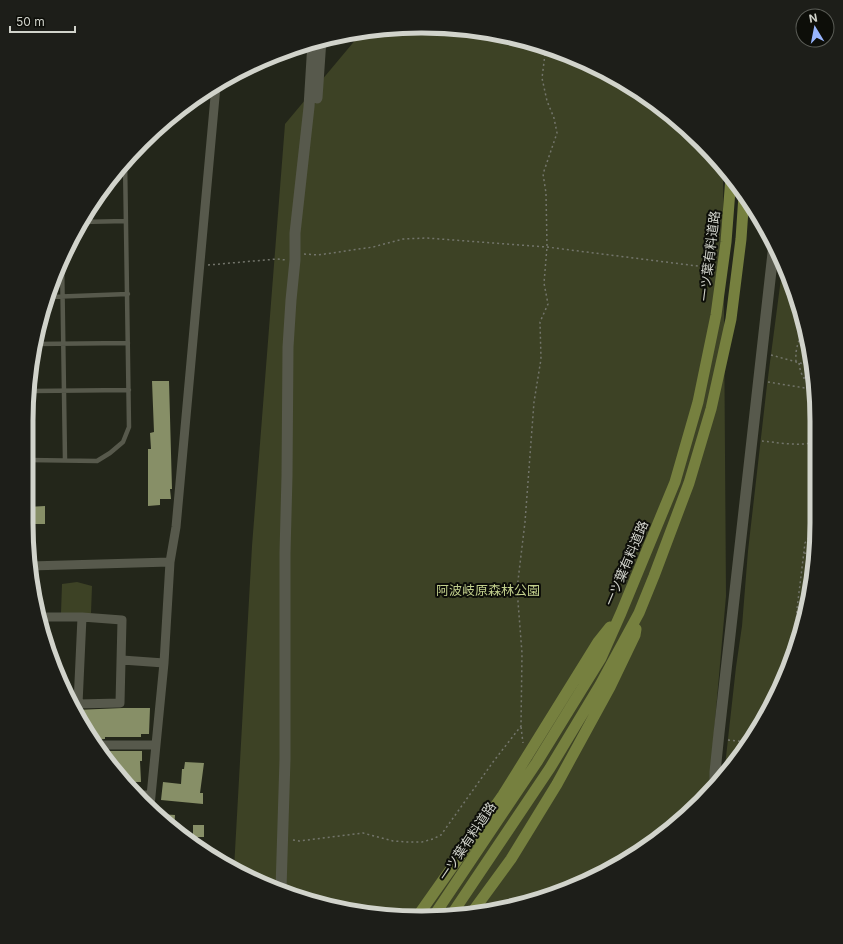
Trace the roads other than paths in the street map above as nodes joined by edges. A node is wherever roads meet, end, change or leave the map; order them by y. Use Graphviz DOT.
graph roads {
  1 [pos="320,46"];
  2 [pos="313,49"];
  3 [pos="215,92"];
  4 [pos="125,170"];
  5 [pos="730,185"];
  6 [pos="743,204"];
  7 [pos="126,221"];
  8 [pos="88,222"];
  9 [pos="773,256"];
  10 [pos="295,260"];
  11 [pos="62,276"];
  12 [pos="128,294"];
  13 [pos="62,296"];
  14 [pos="54,297"];
  15 [pos="128,343"];
  16 [pos="40,344"];
  17 [pos="62,344"];
  18 [pos="129,390"];
  19 [pos="34,391"];
  20 [pos="64,391"];
  21 [pos="33,460"];
  22 [pos="65,460"];
  23 [pos="170,562"];
  24 [pos="35,566"];
  25 [pos="621,613"];
  26 [pos="638,613"];
  27 [pos="45,617"];
  28 [pos="82,617"];
  29 [pos="122,660"];
  30 [pos="164,663"];
  31 [pos="75,699"];
  32 [pos="78,704"];
  33 [pos="103,745"];
  34 [pos="155,745"];
  35 [pos="716,777"];
  36 [pos="145,795"];
  37 [pos="151,795"];
  38 [pos="150,800"];
  39 [pos="281,884"];
  40 [pos="476,907"];
  41 [pos="455,909"];
  42 [pos="437,910"];
  43 [pos="422,911"];
  1 -- 10 [label="street"];
  2 -- 10 [label="street"];
  3 -- 23 [label="street"];
  4 -- 7 [label="lane"];
  5 -- 25 [label="main road, 一ツ葉有料道路"];
  6 -- 26 [label="main road"];
  7 -- 8 [label="lane"];
  7 -- 12 [label="lane"];
  9 -- 35 [label="street"];
  10 -- 39 [label="street"];
  11 -- 13 [label="lane"];
  12 -- 13 [label="lane"];
  12 -- 15 [label="lane"];
  13 -- 14 [label="lane"];
  13 -- 17 [label="lane"];
  15 -- 17 [label="lane"];
  15 -- 18 [label="lane"];
  16 -- 17 [label="lane"];
  17 -- 20 [label="lane"];
  18 -- 20 [label="lane"];
  18 -- 22 [label="lane"];
  19 -- 20 [label="lane"];
  20 -- 22 [label="lane"];
  21 -- 22 [label="lane"];
  23 -- 24 [label="street"];
  23 -- 30 [label="street"];
  25 -- 42 [label="main road, 一ツ葉有料道路"];
  25 -- 43 [label="main road"];
  26 -- 40 [label="main road"];
  26 -- 41 [label="main road"];
  27 -- 28 [label="street"];
  28 -- 29 [label="street"];
  28 -- 31 [label="street"];
  29 -- 30 [label="street"];
  29 -- 32 [label="street"];
  30 -- 34 [label="street"];
  33 -- 34 [label="street"];
  34 -- 37 [label="street"];
  36 -- 37 [label="street"];
  37 -- 38 [label="street"];
}
